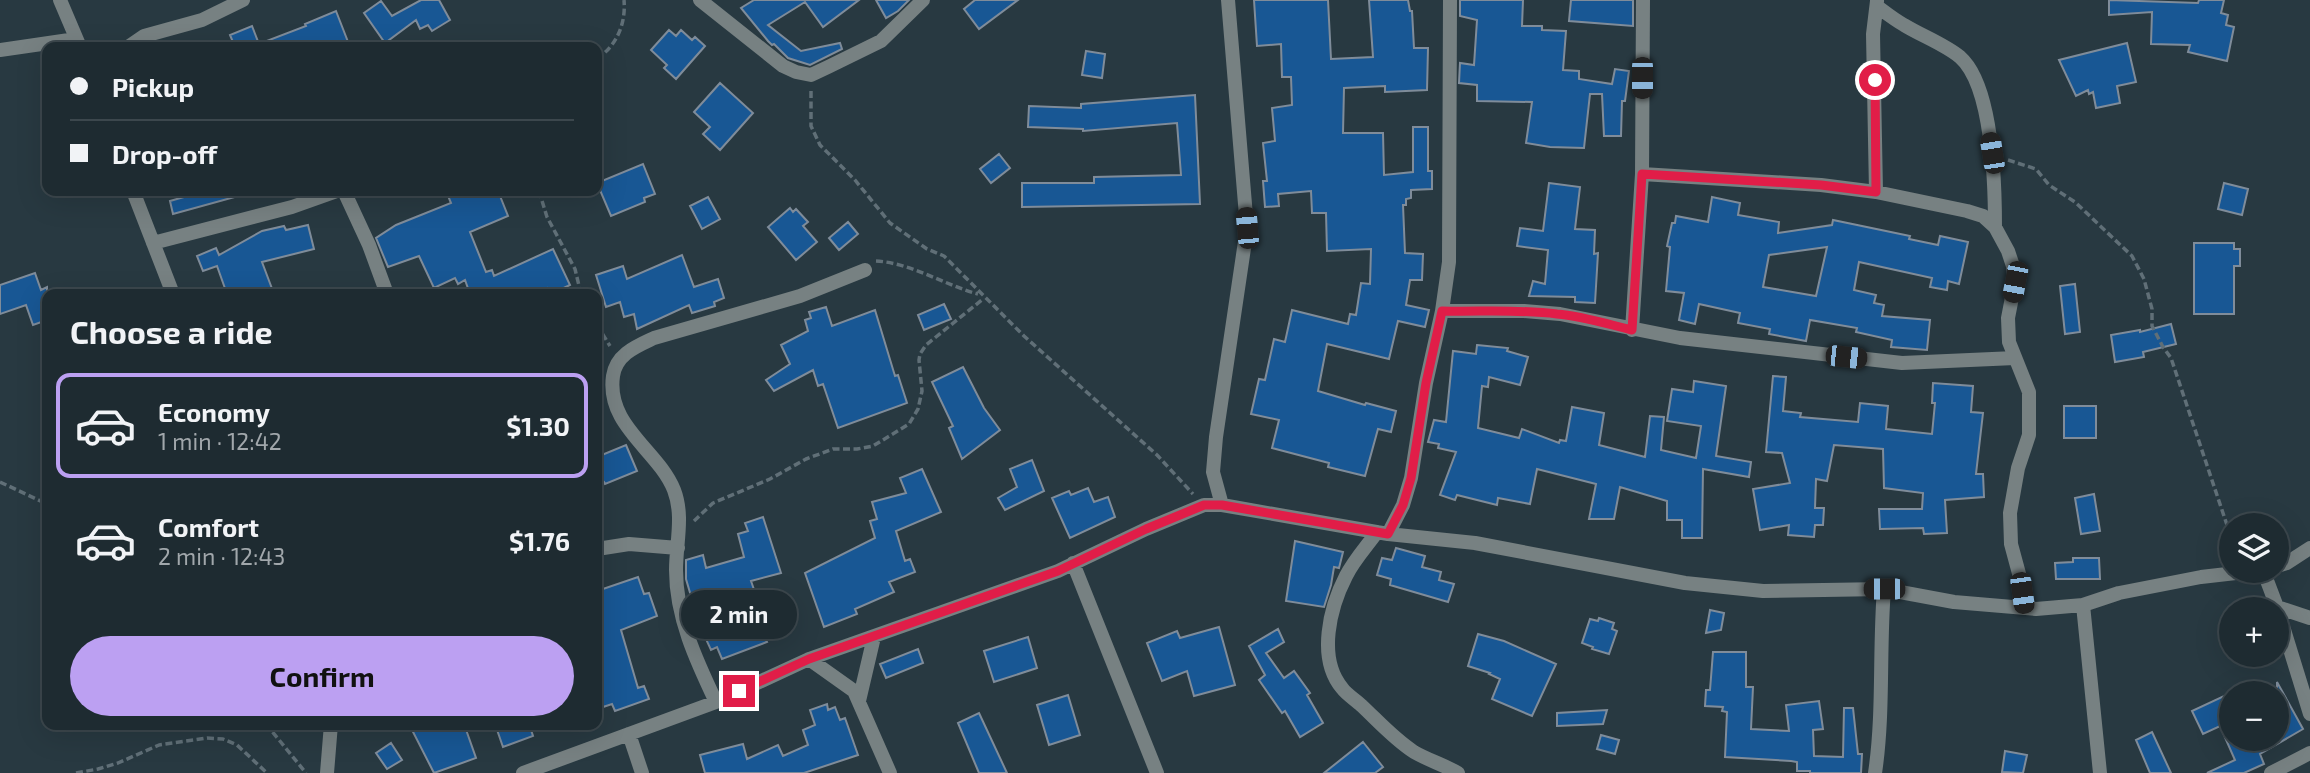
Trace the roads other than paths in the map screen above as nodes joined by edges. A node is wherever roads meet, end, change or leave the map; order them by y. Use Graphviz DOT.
graph roads {
  1 [pos="60,0"];
  2 [pos="243,0"];
  3 [pos="700,0"];
  4 [pos="923,0"];
  5 [pos="1228,0"];
  6 [pos="1450,0"];
  7 [pos="1643,0"];
  8 [pos="1877,4"];
  9 [pos="78,42"];
  10 [pos="135,42"];
  11 [pos="42,46"];
  12 [pos="0,50"];
  13 [pos="1642,174"];
  14 [pos="1876,192"];
  15 [pos="135,196"];
  16 [pos="323,196"];
  17 [pos="346,196"];
  18 [pos="1994,227"];
  19 [pos="153,243"];
  20 [pos="865,270"];
  21 [pos="171,289"];
  22 [pos="385,289"];
  23 [pos="1442,311"];
  24 [pos="1632,330"];
  25 [pos="2015,358"];
  26 [pos="1222,505"];
  27 [pos="1382,533"];
  28 [pos="679,542"];
  29 [pos="602,548"];
  30 [pos="2310,548"];
  31 [pos="2289,562"];
  32 [pos="1073,563"];
  33 [pos="2219,575"];
  34 [pos="1884,589"];
  35 [pos="2083,605"];
  36 [pos="2024,608"];
  37 [pos="2289,611"];
  38 [pos="2310,618"];
  39 [pos="874,637"];
  40 [pos="2289,646"];
  41 [pos="809,659"];
  42 [pos="859,701"];
  43 [pos="716,702"];
  44 [pos="2310,714"];
  45 [pos="331,730"];
  46 [pos="629,734"];
  47 [pos="2310,753"];
  48 [pos="327,773"];
  49 [pos="523,773"];
  50 [pos="642,773"];
  51 [pos="890,773"];
  52 [pos="1157,773"];
  53 [pos="1458,773"];
  54 [pos="1875,773"];
  55 [pos="2100,773"];
  56 [pos="2270,773"];
  1 -- 9 [label="street"];
  2 -- 10 [label="street"];
  3 -- 4 [label="street"];
  5 -- 26 [label="street"];
  6 -- 23 [label="street"];
  7 -- 13 [label="street"];
  8 -- 14 [label="street"];
  8 -- 18 [label="street"];
  11 -- 12 [label="street"];
  13 -- 14 [label="street"];
  13 -- 24 [label="street"];
  14 -- 18 [label="street"];
  15 -- 19 [label="street"];
  16 -- 19 [label="street"];
  17 -- 22 [label="street"];
  18 -- 25 [label="street"];
  19 -- 21 [label="street"];
  20 -- 28 [label="street"];
  23 -- 24 [label="street"];
  23 -- 27 [label="street"];
  24 -- 25 [label="street"];
  25 -- 36 [label="street"];
  26 -- 27 [label="street"];
  26 -- 32 [label="street"];
  27 -- 34 [label="street"];
  27 -- 53 [label="street"];
  28 -- 29 [label="street"];
  28 -- 43 [label="street"];
  30 -- 31 [label="street"];
  32 -- 39 [label="street"];
  32 -- 52 [label="street"];
  33 -- 35 [label="street"];
  34 -- 36 [label="street"];
  34 -- 54 [label="street"];
  35 -- 36 [label="street"];
  35 -- 55 [label="street"];
  37 -- 38 [label="street"];
  39 -- 41 [label="street"];
  39 -- 42 [label="street"];
  40 -- 44 [label="street"];
  41 -- 42 [label="street"];
  41 -- 43 [label="street"];
  42 -- 51 [label="street"];
  43 -- 46 [label="street"];
  45 -- 48 [label="street"];
  46 -- 49 [label="street"];
  46 -- 50 [label="street"];
  47 -- 56 [label="street"];
}
